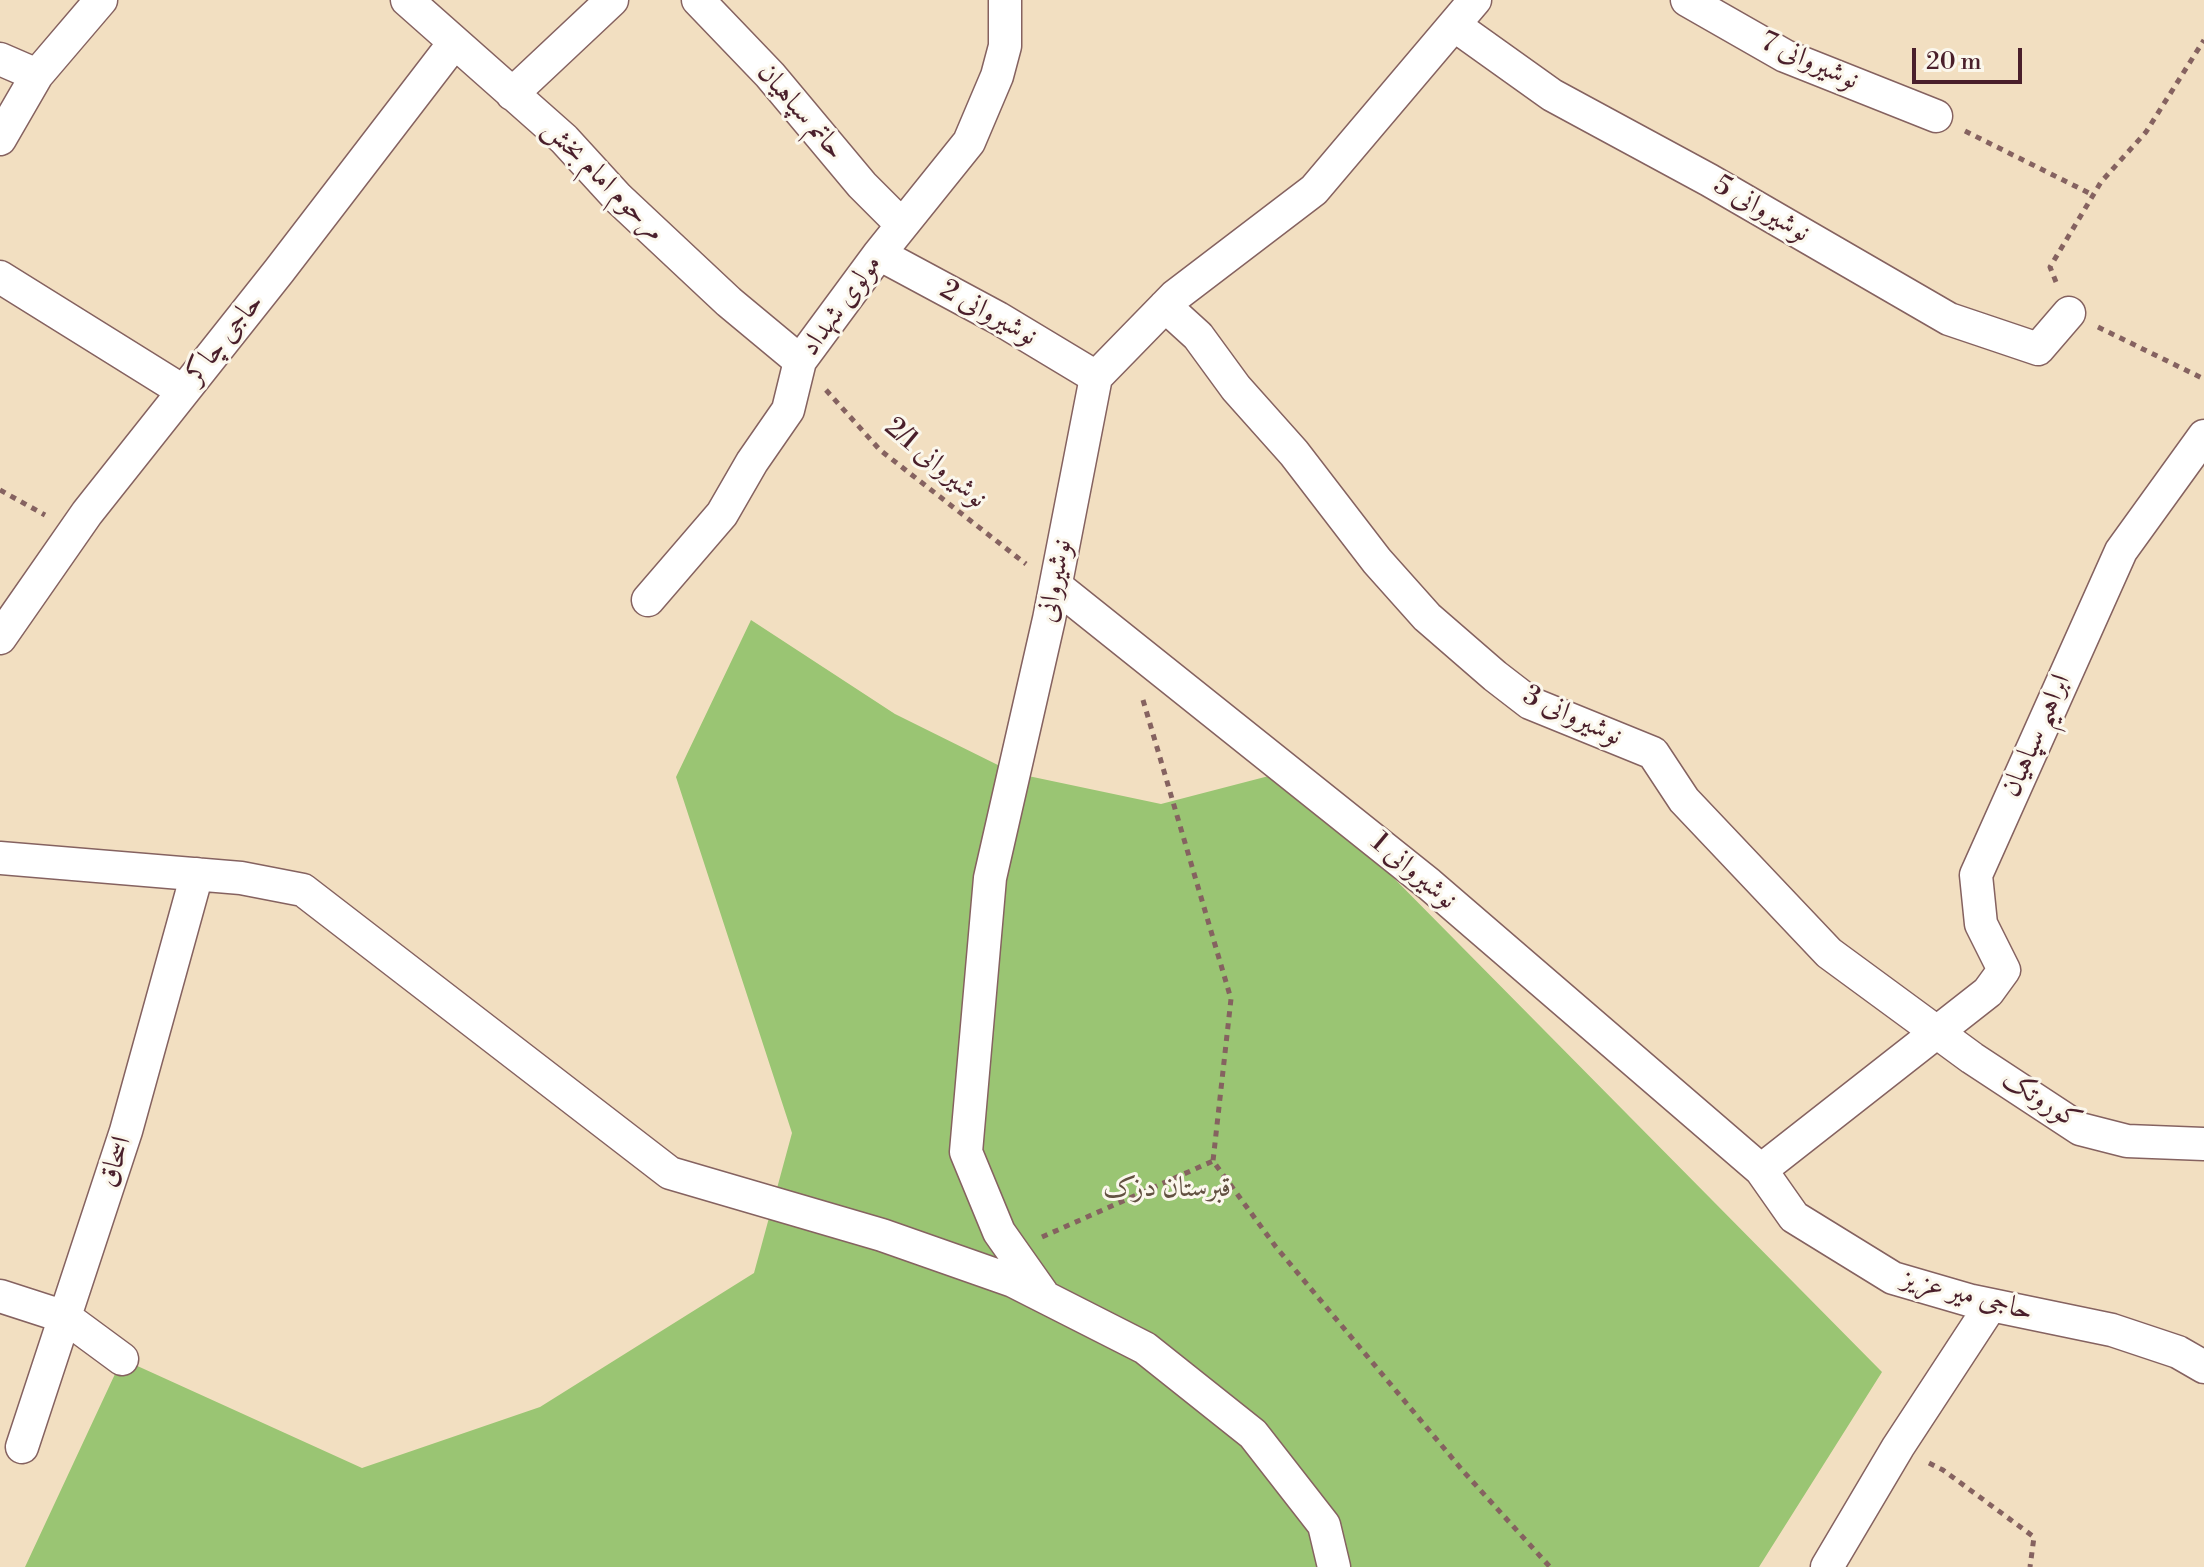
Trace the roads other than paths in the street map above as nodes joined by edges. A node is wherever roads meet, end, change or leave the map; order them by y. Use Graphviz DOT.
graph roads {
  1 [pos="101,0"];
  2 [pos="407,0"];
  3 [pos="612,0"];
  4 [pos="699,0"];
  5 [pos="1005,0"];
  6 [pos="1475,0"];
  7 [pos="1687,0"];
  8 [pos="1454,25"];
  9 [pos="454,43"];
  10 [pos="0,59"];
  11 [pos="37,75"];
  12 [pos="512,94"];
  13 [pos="1936,116"];
  14 [pos="0,139"];
  15 [pos="902,225"];
  16 [pos="879,254"];
  17 [pos="0,277"];
  18 [pos="1165,306"];
  19 [pos="2069,313"];
  20 [pos="800,361"];
  21 [pos="1096,377"];
  22 [pos="183,391"];
  23 [pos="2204,436"];
  24 [pos="1056,586"];
  25 [pos="648,600"];
  26 [pos="0,638"];
  27 [pos="0,858"];
  28 [pos="197,874"];
  29 [pos="1936,1032"];
  30 [pos="2204,1144"];
  31 [pos="1761,1170"];
  32 [pos="0,1296"];
  33 [pos="1045,1297"];
  34 [pos="1991,1305"];
  35 [pos="65,1317"];
  36 [pos="122,1359"];
  37 [pos="2204,1367"];
  38 [pos="22,1447"];
  39 [pos="1334,1567"];
  40 [pos="1827,1567"];
  1 -- 11 [label="street"];
  2 -- 9 [label="street, مرحوم امام بخش"];
  3 -- 12 [label="street"];
  4 -- 15 [label="street, حاتم سپاهیان"];
  5 -- 15 [label="street, مولوی شهداد"];
  6 -- 8 [label="street"];
  7 -- 13 [label="street, نوشیروانی 7"];
  8 -- 18 [label="street"];
  8 -- 19 [label="street, نوشیروانی 5"];
  9 -- 12 [label="street, مرحوم امام بخش"];
  9 -- 22 [label="street, حاجی چاکر"];
  10 -- 11 [label="street"];
  11 -- 14 [label="street"];
  12 -- 20 [label="street, مرحوم امام بخش"];
  15 -- 16 [label="street, مولوی شهداد"];
  16 -- 20 [label="street, مولوی شهداد"];
  16 -- 21 [label="street, نوشیروانی 2"];
  17 -- 22 [label="street"];
  18 -- 21 [label="street"];
  18 -- 29 [label="street, نوشیروانی 3"];
  20 -- 25 [label="street, مولوی شهداد"];
  21 -- 24 [label="street, نوشیروانی"];
  22 -- 26 [label="street, حاجی چاکر"];
  23 -- 29 [label="street, ابراهیم سپاهیان"];
  24 -- 31 [label="street, نوشیروانی 1"];
  24 -- 33 [label="street, نوشیروانی"];
  27 -- 28 [label="street"];
  28 -- 33 [label="street"];
  28 -- 35 [label="street, اسحاق"];
  29 -- 30 [label="street, کوروتک"];
  29 -- 31 [label="street"];
  31 -- 34 [label="street, حاجی میر عزیز"];
  32 -- 35 [label="street"];
  33 -- 39 [label="street"];
  34 -- 37 [label="street, حاجی میر عزیز"];
  34 -- 40 [label="street"];
  35 -- 36 [label="street"];
  35 -- 38 [label="street, اسحاق"];
}
